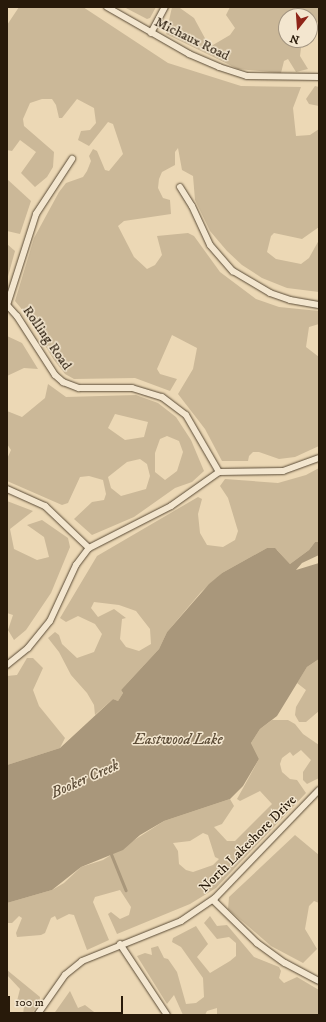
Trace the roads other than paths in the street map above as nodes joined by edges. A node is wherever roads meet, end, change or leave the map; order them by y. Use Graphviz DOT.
graph roads {
  1 [pos="107,7"];
  2 [pos="164,7"];
  3 [pos="151,33"];
  4 [pos="319,77"];
  5 [pos="72,159"];
  6 [pos="180,187"];
  7 [pos="319,304"];
  8 [pos="7,305"];
  9 [pos="319,458"];
  10 [pos="219,472"];
  11 [pos="7,490"];
  12 [pos="89,548"];
  13 [pos="7,665"];
  14 [pos="319,790"];
  15 [pos="213,900"];
  16 [pos="120,944"];
  17 [pos="319,981"];
  18 [pos="37,1015"];
  19 [pos="167,1015"];
  1 -- 3 [label="street, Michaux Road"];
  2 -- 3 [label="street"];
  3 -- 4 [label="street, Michaux Road"];
  5 -- 8 [label="street"];
  6 -- 7 [label="street"];
  8 -- 10 [label="street, Rolling Road"];
  9 -- 10 [label="street"];
  10 -- 12 [label="street"];
  11 -- 12 [label="street"];
  12 -- 13 [label="street"];
  14 -- 15 [label="street, North Lakeshore Drive"];
  15 -- 16 [label="street, North Lakeshore Drive"];
  15 -- 17 [label="street"];
  16 -- 18 [label="street, North Lakeshore Drive"];
  16 -- 19 [label="street"];
}
